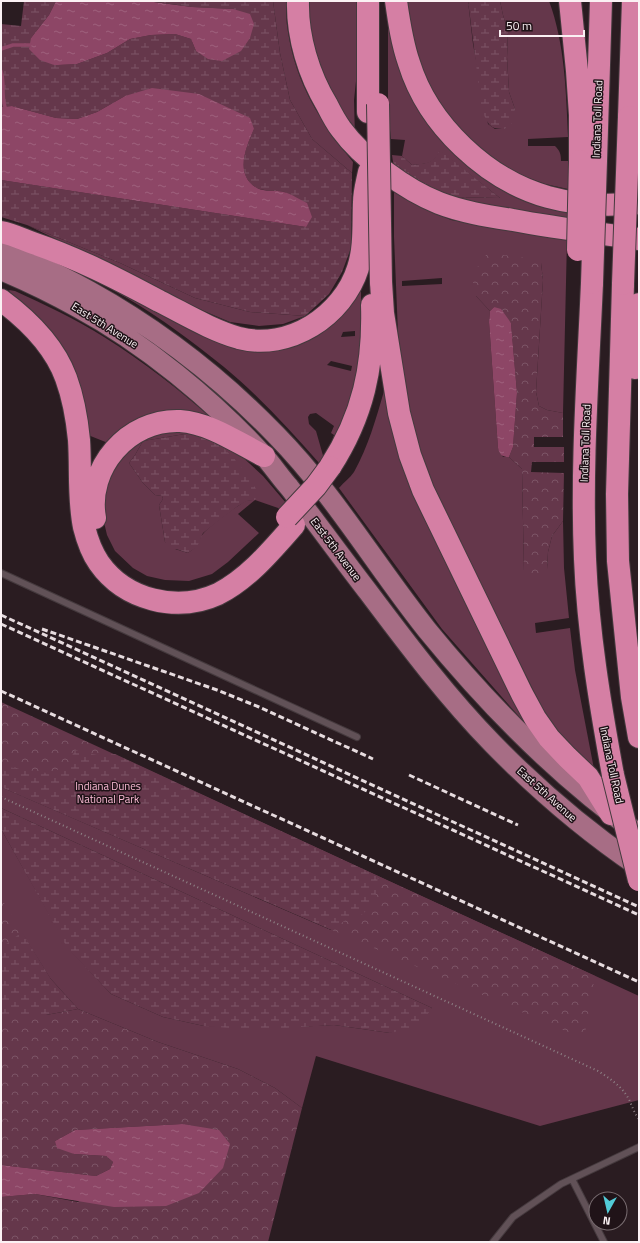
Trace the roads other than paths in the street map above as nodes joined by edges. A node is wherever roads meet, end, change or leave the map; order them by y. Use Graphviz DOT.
graph roads {
  1 [pos="298,1"];
  2 [pos="368,1"];
  3 [pos="378,1"];
  4 [pos="396,1"];
  5 [pos="570,1"];
  6 [pos="601,1"];
  7 [pos="633,1"];
  8 [pos="373,108"];
  9 [pos="588,161"];
  10 [pos="639,203"];
  11 [pos="1,232"];
  12 [pos="639,239"];
  13 [pos="1,250"];
  14 [pos="1,270"];
  15 [pos="368,284"];
  16 [pos="1,300"];
  17 [pos="639,304"];
  18 [pos="383,313"];
  19 [pos="264,456"];
  20 [pos="334,471"];
  21 [pos="617,494"];
  22 [pos="290,521"];
  23 [pos="1,573"];
  24 [pos="357,737"];
  25 [pos="639,737"];
  26 [pos="611,814"];
  27 [pos="639,834"];
  28 [pos="639,867"];
  29 [pos="639,880"];
  30 [pos="639,1147"];
  31 [pos="572,1179"];
  32 [pos="492,1242"];
  33 [pos="604,1242"];
  1 -- 12 [label="highway"];
  2 -- 8 [label="highway"];
  3 -- 8 [label="highway"];
  4 -- 10 [label="highway"];
  5 -- 9 [label="highway"];
  6 -- 9 [label="highway, Indiana Toll Road"];
  7 -- 21 [label="highway, bridge"];
  8 -- 15 [label="highway, bridge"];
  8 -- 15 [label="highway"];
  9 -- 29 [label="highway, Indiana Toll Road, bridge"];
  11 -- 15 [label="highway"];
  13 -- 26 [label="main road, East 5th Avenue"];
  14 -- 19 [label="main road, East 5th Avenue"];
  15 -- 18 [label="highway"];
  15 -- 20 [label="highway"];
  16 -- 22 [label="highway"];
  17 -- 21 [label="highway"];
  18 -- 20 [label="highway"];
  18 -- 26 [label="highway"];
  19 -- 22 [label="highway"];
  19 -- 28 [label="main road, East 5th Avenue"];
  20 -- 22 [label="highway, bridge"];
  21 -- 25 [label="highway"];
  23 -- 24 [label="lane"];
  26 -- 27 [label="main road, East 5th Avenue"];
  30 -- 31 [label="lane"];
  31 -- 32 [label="lane"];
  31 -- 33 [label="lane"];
}
